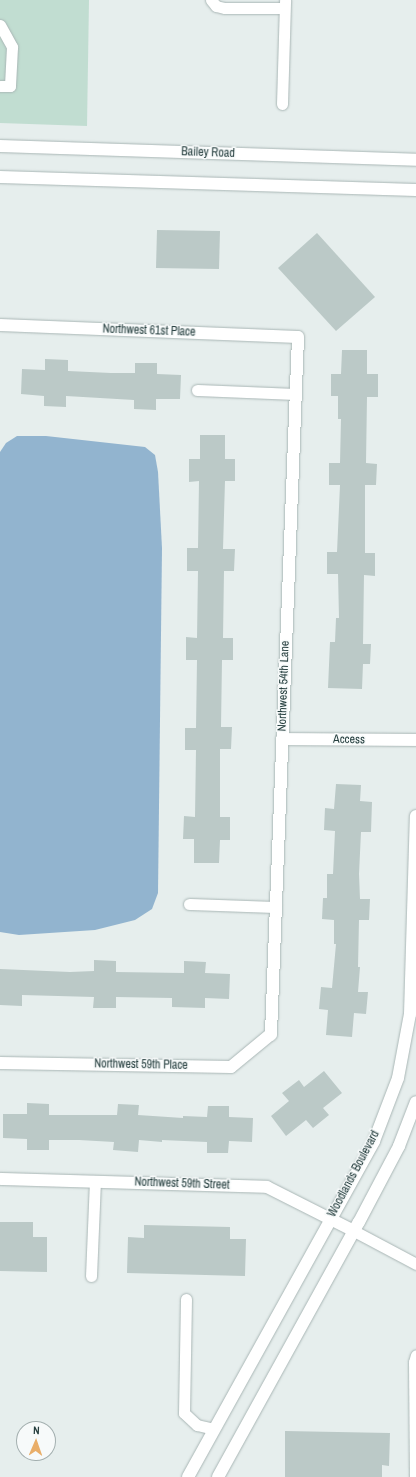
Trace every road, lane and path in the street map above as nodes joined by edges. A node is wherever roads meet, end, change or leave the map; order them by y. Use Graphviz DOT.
graph roads {
  1 [pos="211,0"];
  2 [pos="284,4"];
  3 [pos="0,25"];
  4 [pos="0,86"];
  5 [pos="282,104"];
  6 [pos="0,146"];
  7 [pos="416,160"];
  8 [pos="0,177"];
  9 [pos="416,190"];
  10 [pos="0,325"];
  11 [pos="298,337"];
  12 [pos="197,390"];
  13 [pos="296,394"];
  14 [pos="282,739"];
  15 [pos="416,740"];
  16 [pos="416,816"];
  17 [pos="189,904"];
  18 [pos="276,907"];
  19 [pos="271,1034"];
  20 [pos="0,1063"];
  21 [pos="416,1102"];
  22 [pos="0,1179"];
  23 [pos="95,1181"];
  24 [pos="330,1219"];
  25 [pos="354,1231"];
  26 [pos="416,1264"];
  27 [pos="91,1276"];
  28 [pos="186,1299"];
  29 [pos="416,1356"];
  30 [pos="214,1429"];
  31 [pos="188,1477"];
  32 [pos="218,1477"];
  33 [pos="415,1477"];
  1 -- 2 [label="lane"];
  2 -- 5 [label="lane"];
  3 -- 4 [label="lane"];
  6 -- 7 [label="street, Bailey Road"];
  8 -- 9 [label="street"];
  10 -- 11 [label="street, Northwest 61st Place"];
  11 -- 13 [label="street, Northwest 54th Lane"];
  12 -- 13 [label="lane"];
  13 -- 14 [label="street, Northwest 54th Lane"];
  14 -- 15 [label="street, Access"];
  14 -- 18 [label="street, Northwest 54th Lane"];
  16 -- 24 [label="street, Woodlands Boulevard"];
  17 -- 18 [label="lane"];
  18 -- 19 [label="street, Northwest 54th Lane"];
  19 -- 20 [label="street, Northwest 59th Place"];
  21 -- 25 [label="street"];
  22 -- 23 [label="street, Northwest 59th Street"];
  23 -- 24 [label="street, Northwest 59th Street"];
  23 -- 27 [label="lane"];
  24 -- 25 [label="street, Northwest 59th Street"];
  24 -- 30 [label="street, Woodlands Boulevard"];
  25 -- 26 [label="lane"];
  25 -- 32 [label="street"];
  28 -- 30 [label="lane"];
  29 -- 33 [label="lane"];
  30 -- 31 [label="street, Woodlands Boulevard"];
}
